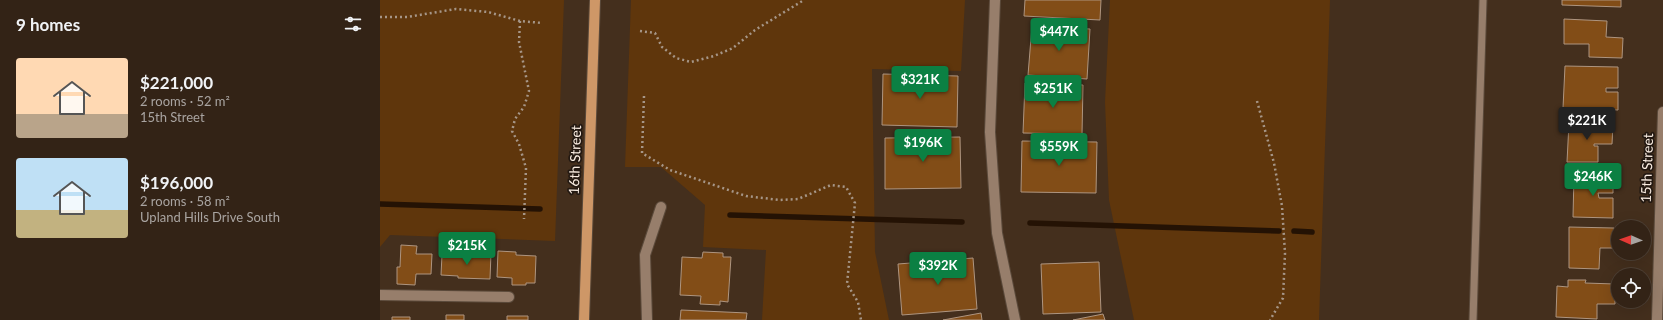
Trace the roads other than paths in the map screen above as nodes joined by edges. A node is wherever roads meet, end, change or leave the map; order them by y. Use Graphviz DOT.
graph roads {
  1 [pos="595,0"];
  2 [pos="995,0"];
  3 [pos="1483,0"];
  4 [pos="1663,112"];
  5 [pos="1662,180"];
  6 [pos="661,207"];
  7 [pos="380,294"];
  8 [pos="508,296"];
  9 [pos="584,320"];
  10 [pos="647,320"];
  11 [pos="1015,320"];
  12 [pos="1473,320"];
  13 [pos="1657,320"];
  1 -- 9 [label="main road, 16th Street"];
  2 -- 11 [label="street"];
  3 -- 12 [label="lane"];
  4 -- 5 [label="street, 15th Street"];
  5 -- 13 [label="street, 15th Street"];
  6 -- 10 [label="street"];
  7 -- 8 [label="street"];
}
